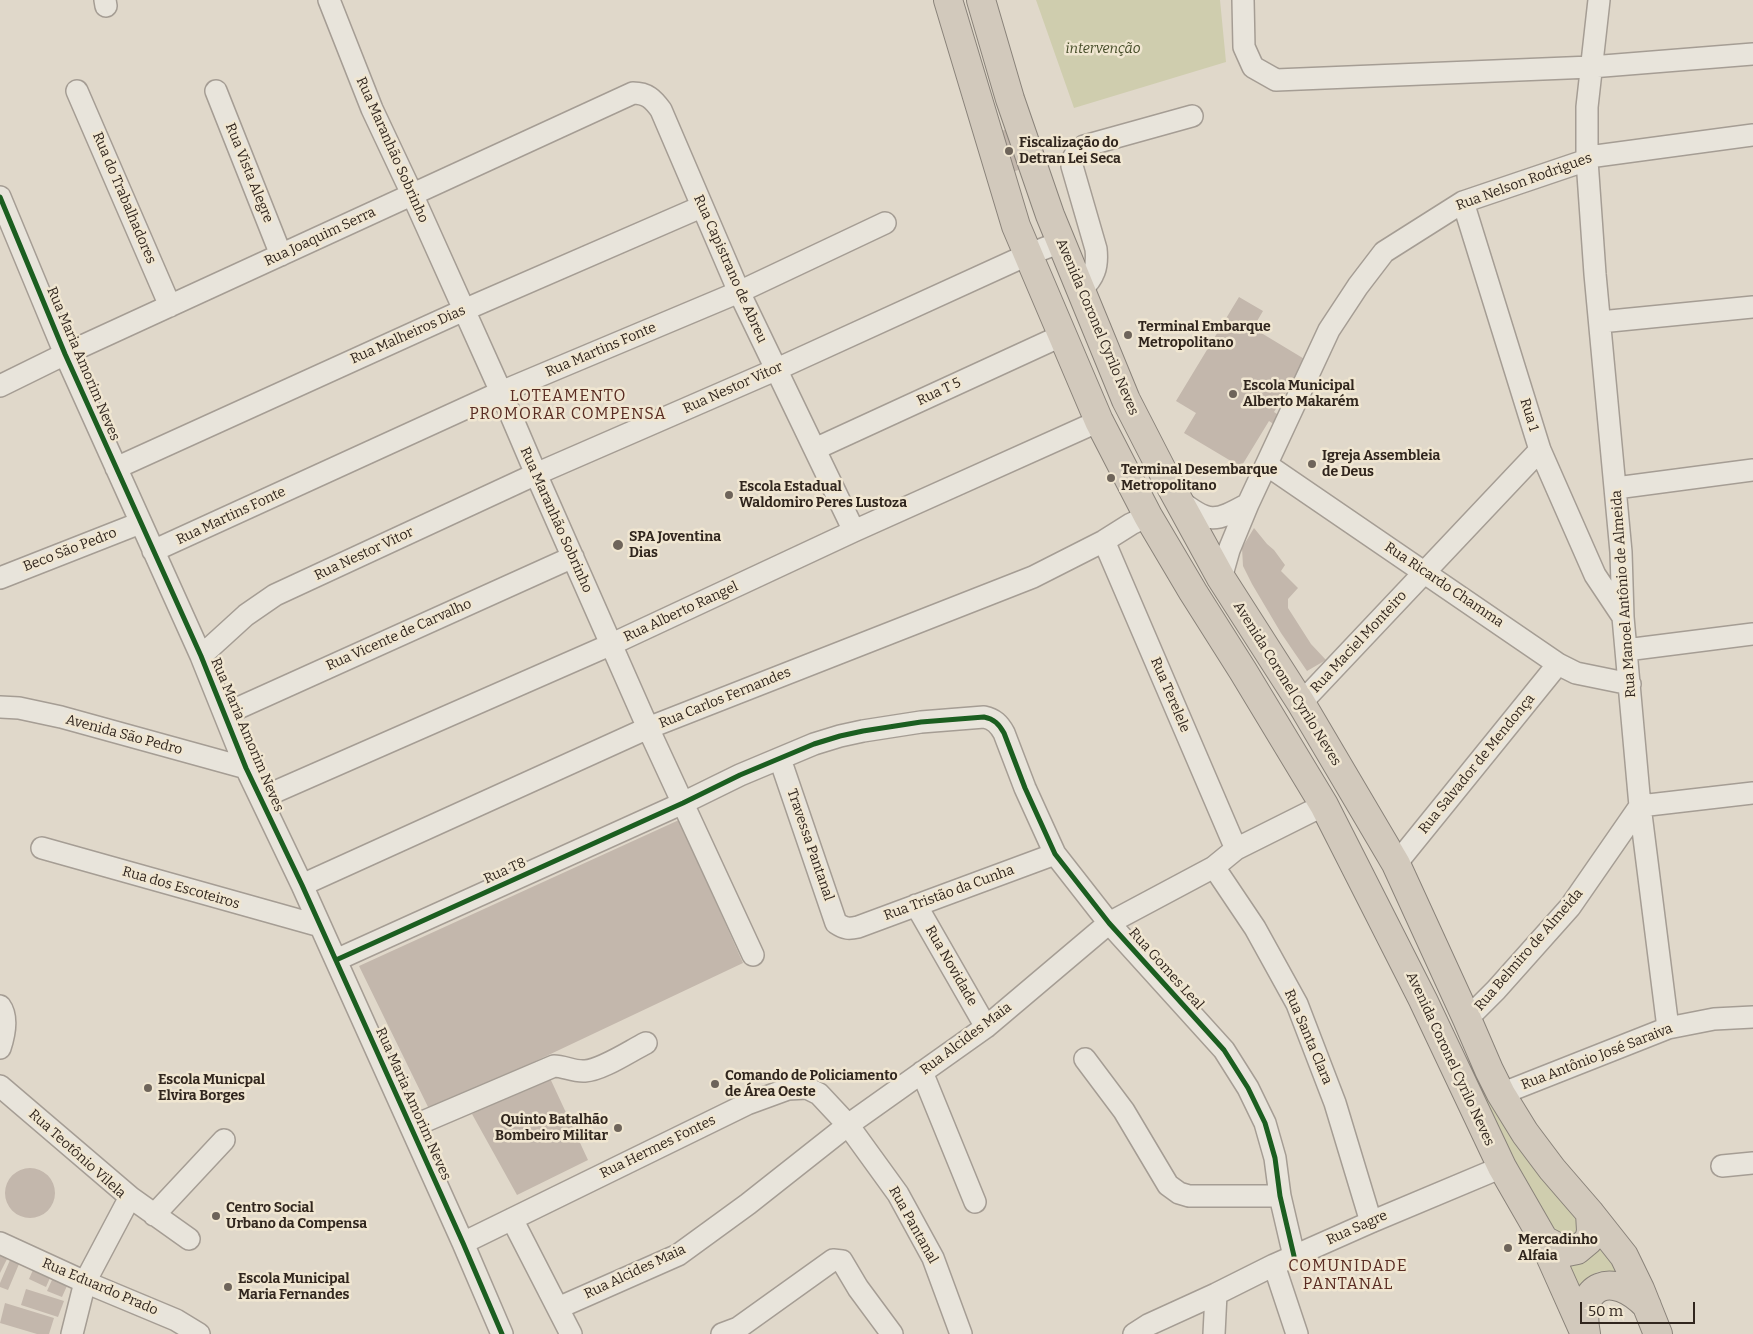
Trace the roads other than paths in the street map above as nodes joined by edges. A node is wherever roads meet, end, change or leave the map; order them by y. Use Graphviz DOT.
graph roads {
  1 [pos="948,0"];
  2 [pos="981,0"];
  3 [pos="1243,0"];
  4 [pos="1599,0"];
  5 [pos="333,5"];
  6 [pos="1753,54"];
  7 [pos="1592,67"];
  8 [pos="77,91"];
  9 [pos="216,91"];
  10 [pos="642,93"];
  11 [pos="1192,116"];
  12 [pos="1753,135"];
  13 [pos="1587,160"];
  14 [pos="412,194"];
  15 [pos="0,197"];
  16 [pos="1463,202"];
  17 [pos="702,207"];
  18 [pos="885,223"];
  19 [pos="6,228"];
  20 [pos="1062,242"];
  21 [pos="282,254"];
  22 [pos="1027,255"];
  23 [pos="1081,290"];
  24 [pos="739,292"];
  25 [pos="170,306"];
  26 [pos="1753,307"];
  27 [pos="464,310"];
  28 [pos="1600,322"];
  29 [pos="1063,335"];
  30 [pos="65,354"];
  31 [pos="775,370"];
  32 [pos="0,386"];
  33 [pos="501,392"];
  34 [pos="1099,421"];
  35 [pos="815,449"];
  36 [pos="1540,450"];
  37 [pos="1267,465"];
  38 [pos="116,468"];
  39 [pos="1753,470"];
  40 [pos="536,474"];
  41 [pos="1616,488"];
  42 [pos="1179,500"];
  43 [pos="1248,504"];
  44 [pos="1148,516"];
  45 [pos="140,523"];
  46 [pos="854,531"];
  47 [pos="1104,541"];
  48 [pos="153,552"];
  49 [pos="573,557"];
  50 [pos="1425,572"];
  51 [pos="0,578"];
  52 [pos="1221,578"];
  53 [pos="1623,617"];
  54 [pos="1753,634"];
  55 [pos="612,644"];
  56 [pos="1626,650"];
  57 [pos="201,656"];
  58 [pos="1558,664"];
  59 [pos="1630,684"];
  60 [pos="1302,702"];
  61 [pos="0,707"];
  62 [pos="225,714"];
  63 [pos="984,717"];
  64 [pos="648,728"];
  65 [pos="780,759"];
  66 [pos="246,768"];
  67 [pos="1753,793"];
  68 [pos="261,798"];
  69 [pos="683,803"];
  70 [pos="1324,805"];
  71 [pos="1640,806"];
  72 [pos="42,848"];
  73 [pos="1236,849"];
  74 [pos="1054,854"];
  75 [pos="1396,864"];
  76 [pos="1214,867"];
  77 [pos="302,885"];
  78 [pos="916,905"];
  79 [pos="1109,923"];
  80 [pos="320,926"];
  81 [pos="844,928"];
  82 [pos="753,955"];
  83 [pos="336,960"];
  84 [pos="0,1006"];
  85 [pos="1753,1017"];
  86 [pos="1467,1019"];
  87 [pos="986,1028"];
  88 [pos="1668,1028"];
  89 [pos="646,1043"];
  90 [pos="0,1048"];
  91 [pos="1085,1059"];
  92 [pos="922,1072"];
  93 [pos="0,1086"];
  94 [pos="1502,1094"];
  95 [pos="848,1125"];
  96 [pos="411,1127"];
  97 [pos="224,1140"];
  98 [pos="1753,1163"];
  99 [pos="1722,1166"];
  100 [pos="1502,1168"];
  101 [pos="1280,1196"];
  102 [pos="130,1197"];
  103 [pos="975,1202"];
  104 [pos="1590,1213"];
  105 [pos="154,1215"];
  106 [pos="512,1219"];
  107 [pos="1371,1222"];
  108 [pos="188,1239"];
  109 [pos="1544,1240"];
  110 [pos="0,1243"];
  111 [pos="463,1243"];
  112 [pos="1294,1256"];
  113 [pos="1274,1265"];
  114 [pos="84,1282"];
  115 [pos="1216,1294"];
  116 [pos="1648,1307"];
  117 [pos="558,1308"];
  118 [pos="72,1334"];
  119 [pos="198,1334"];
  120 [pos="502,1334"];
  121 [pos="571,1334"];
  122 [pos="722,1334"];
  123 [pos="892,1334"];
  124 [pos="962,1334"];
  125 [pos="1134,1334"];
  126 [pos="1214,1334"];
  127 [pos="1297,1334"];
  128 [pos="1585,1334"];
  129 [pos="1658,1334"];
  1 -- 22 [label="highway, Avenida Coronel Cyrilo Neves"];
  2 -- 20 [label="highway, Avenida Coronel Cyrilo Neves"];
  3 -- 7 [label="street"];
  4 -- 7 [label="street, Rua Manoel Antônio de Almeida"];
  5 -- 14 [label="street, Rua Maranhão Sobrinho"];
  6 -- 7 [label="street"];
  7 -- 13 [label="street, Rua Manoel Antônio de Almeida"];
  8 -- 25 [label="street, Rua do Trabalhadores"];
  9 -- 21 [label="street, Rua Vista Alegre"];
  10 -- 14 [label="street, Rua Joaquim Serra"];
  10 -- 17 [label="street, Rua Capistrano de Abreu"];
  11 -- 23 [label="street"];
  12 -- 13 [label="street, Rua Nelson Rodrigues"];
  13 -- 16 [label="street, Rua Nelson Rodrigues"];
  13 -- 28 [label="street, Rua Manoel Antônio de Almeida"];
  14 -- 21 [label="street, Rua Joaquim Serra"];
  14 -- 27 [label="street, Rua Maranhão Sobrinho"];
  15 -- 19 [label="street, Rua Maria Amorim Neves"];
  16 -- 36 [label="street, Rua 1"];
  16 -- 37 [label="street, Rua Nelson Rodrigues"];
  17 -- 24 [label="street, Rua Capistrano de Abreu"];
  17 -- 27 [label="street, Rua Malheiros Dias"];
  18 -- 24 [label="street, Rua Martins Fonte"];
  19 -- 30 [label="street, Rua Maria Amorim Neves"];
  20 -- 22 [label="street, Rua Nestor Vitor"];
  20 -- 23 [label="highway, Avenida Coronel Cyrilo Neves"];
  21 -- 25 [label="street, Rua Joaquim Serra"];
  22 -- 29 [label="highway, Avenida Coronel Cyrilo Neves"];
  22 -- 31 [label="street, Rua Nestor Vitor"];
  23 -- 42 [label="highway, Avenida Coronel Cyrilo Neves"];
  24 -- 31 [label="street, Rua Capistrano de Abreu"];
  24 -- 33 [label="street, Rua Martins Fonte"];
  25 -- 30 [label="street, Rua Joaquim Serra"];
  26 -- 28 [label="street"];
  27 -- 33 [label="street, Rua Maranhão Sobrinho"];
  27 -- 38 [label="street, Rua Malheiros Dias"];
  28 -- 41 [label="street, Rua Manoel Antônio de Almeida"];
  29 -- 34 [label="highway, Avenida Coronel Cyrilo Neves"];
  29 -- 35 [label="street, Rua T 5"];
  30 -- 32 [label="street, Rua Joaquim Serra"];
  30 -- 38 [label="street, Rua Maria Amorim Neves"];
  31 -- 35 [label="street, Rua Capistrano de Abreu"];
  31 -- 40 [label="street, Rua Nestor Vitor"];
  33 -- 40 [label="street, Rua Maranhão Sobrinho"];
  33 -- 48 [label="street, Rua Martins Fonte"];
  34 -- 44 [label="highway, Avenida Coronel Cyrilo Neves"];
  34 -- 46 [label="street, Rua Alberto Rangel"];
  35 -- 46 [label="street, Rua Capistrano de Abreu"];
  36 -- 50 [label="street, Rua Maciel Monteiro"];
  36 -- 53 [label="street, Rua 1"];
  37 -- 43 [label="street, Rua Nelson Rodrigues"];
  37 -- 50 [label="street, Rua Ricardo Chamma"];
  38 -- 45 [label="street, Rua Maria Amorim Neves"];
  39 -- 41 [label="street"];
  40 -- 49 [label="street, Rua Maranhão Sobrinho"];
  40 -- 57 [label="street, Rua Nestor Vitor"];
  41 -- 53 [label="street, Rua Manoel Antônio de Almeida"];
  42 -- 43 [label="street"];
  42 -- 52 [label="highway, Avenida Coronel Cyrilo Neves"];
  43 -- 52 [label="street, Rua Nelson Rodrigues"];
  44 -- 47 [label="street, Rua Carlos Fernandes"];
  44 -- 70 [label="highway, Avenida Coronel Cyrilo Neves"];
  45 -- 48 [label="street, Rua Maria Amorim Neves"];
  45 -- 51 [label="street, Beco São Pedro"];
  46 -- 55 [label="street, Rua Alberto Rangel"];
  47 -- 64 [label="street, Rua Carlos Fernandes"];
  47 -- 73 [label="street, Rua Terelele"];
  48 -- 57 [label="street, Rua Maria Amorim Neves"];
  49 -- 55 [label="street, Rua Maranhão Sobrinho"];
  49 -- 62 [label="street, Rua Vicente de Carvalho"];
  50 -- 58 [label="street, Rua Ricardo Chamma"];
  50 -- 60 [label="street, Rua Maciel Monteiro"];
  52 -- 60 [label="highway, Avenida Coronel Cyrilo Neves"];
  53 -- 56 [label="street, Rua Manoel Antônio de Almeida"];
  54 -- 56 [label="street"];
  55 -- 64 [label="street, Rua Maranhão Sobrinho"];
  55 -- 68 [label="street, Rua Alberto Rangel"];
  56 -- 59 [label="street, Rua Manoel Antônio de Almeida"];
  57 -- 62 [label="street, Rua Maria Amorim Neves"];
  58 -- 59 [label="street, Rua Ricardo Chamma"];
  58 -- 75 [label="street, Rua Salvador de Mendonça"];
  59 -- 71 [label="street, Rua Manoel Antônio de Almeida"];
  60 -- 75 [label="highway, Avenida Coronel Cyrilo Neves"];
  61 -- 66 [label="street, Avenida São Pedro"];
  62 -- 66 [label="street, Rua Maria Amorim Neves"];
  63 -- 65 [label="street, Rua T8"];
  63 -- 74 [label="street, Rua Gomes Leal"];
  64 -- 69 [label="street, Rua Maranhão Sobrinho"];
  64 -- 77 [label="street, Rua Carlos Fernandes"];
  65 -- 69 [label="street, Rua T8"];
  65 -- 81 [label="street, Travessa Pantanal"];
  66 -- 68 [label="street, Rua Maria Amorim Neves"];
  67 -- 71 [label="street"];
  68 -- 77 [label="street, Rua Maria Amorim Neves"];
  69 -- 82 [label="street, Rua Maranhão Sobrinho"];
  69 -- 83 [label="street, Rua T8"];
  70 -- 73 [label="street, Rua Alcides Maia"];
  70 -- 100 [label="highway, Avenida Coronel Cyrilo Neves"];
  71 -- 86 [label="street, Rua Belmiro de Almeida"];
  71 -- 88 [label="street, Rua Manoel Antônio de Almeida"];
  72 -- 80 [label="street, Rua dos Escoteiros"];
  73 -- 76 [label="street, Rua Alcides Maia"];
  74 -- 78 [label="street, Rua Tristão da Cunha"];
  74 -- 79 [label="street, Rua Gomes Leal"];
  75 -- 86 [label="highway, Avenida Coronel Cyrilo Neves"];
  76 -- 79 [label="street, Rua Alcides Maia"];
  76 -- 107 [label="street, Rua Santa Clara"];
  77 -- 80 [label="street, Rua Maria Amorim Neves"];
  78 -- 81 [label="street, Rua Tristão da Cunha"];
  78 -- 87 [label="street, Rua Novidade"];
  79 -- 87 [label="street, Rua Alcides Maia"];
  79 -- 101 [label="street, Rua Gomes Leal"];
  80 -- 83 [label="street, Rua Maria Amorim Neves"];
  83 -- 96 [label="street, Rua Maria Amorim Neves"];
  84 -- 90 [label="street"];
  85 -- 88 [label="street, Rua Antônio José Saraiva"];
  86 -- 94 [label="highway, Avenida Coronel Cyrilo Neves"];
  87 -- 92 [label="street, Rua Alcides Maia"];
  88 -- 94 [label="street, Rua Antônio José Saraiva"];
  89 -- 96 [label="street"];
  91 -- 101 [label="street"];
  92 -- 95 [label="street, Rua Alcides Maia"];
  92 -- 103 [label="street"];
  93 -- 102 [label="street, Rua Teotônio Vilela"];
  94 -- 104 [label="highway, Avenida Coronel Cyrilo Neves"];
  95 -- 106 [label="street, Rua Hermes Fontes"];
  95 -- 117 [label="street, Rua Alcides Maia"];
  95 -- 124 [label="street, Rua Pantanal"];
  96 -- 111 [label="street, Rua Maria Amorim Neves"];
  97 -- 105 [label="street"];
  98 -- 99 [label="street"];
  100 -- 107 [label="street, Rua Sagre"];
  100 -- 109 [label="highway, Avenida Coronel Cyrilo Neves"];
  101 -- 112 [label="street, Rua Gomes Leal"];
  102 -- 105 [label="street"];
  102 -- 114 [label="street, Rua Teotônio Vilela"];
  104 -- 109 [label="highway"];
  104 -- 116 [label="highway, Avenida Coronel Cyrilo Neves"];
  105 -- 108 [label="street"];
  106 -- 111 [label="street, Rua Hermes Fontes"];
  106 -- 117 [label="street"];
  107 -- 112 [label="street, Rua Sagre"];
  109 -- 128 [label="highway, Avenida Coronel Cyrilo Neves"];
  110 -- 114 [label="street, Rua Eduardo Prado"];
  111 -- 120 [label="street, Rua Maria Amorim Neves"];
  112 -- 113 [label="street, Rua Sagre"];
  113 -- 115 [label="street, Rua Sagre"];
  113 -- 127 [label="street"];
  114 -- 118 [label="street, Rua Teotônio Vilela"];
  114 -- 119 [label="street, Rua Eduardo Prado"];
  115 -- 125 [label="street, Rua Sagre"];
  115 -- 126 [label="street"];
  116 -- 128 [label="highway"];
  116 -- 129 [label="highway, Avenida Coronel Cyrilo Neves"];
  117 -- 121 [label="street"];
  122 -- 123 [label="street"];
}
